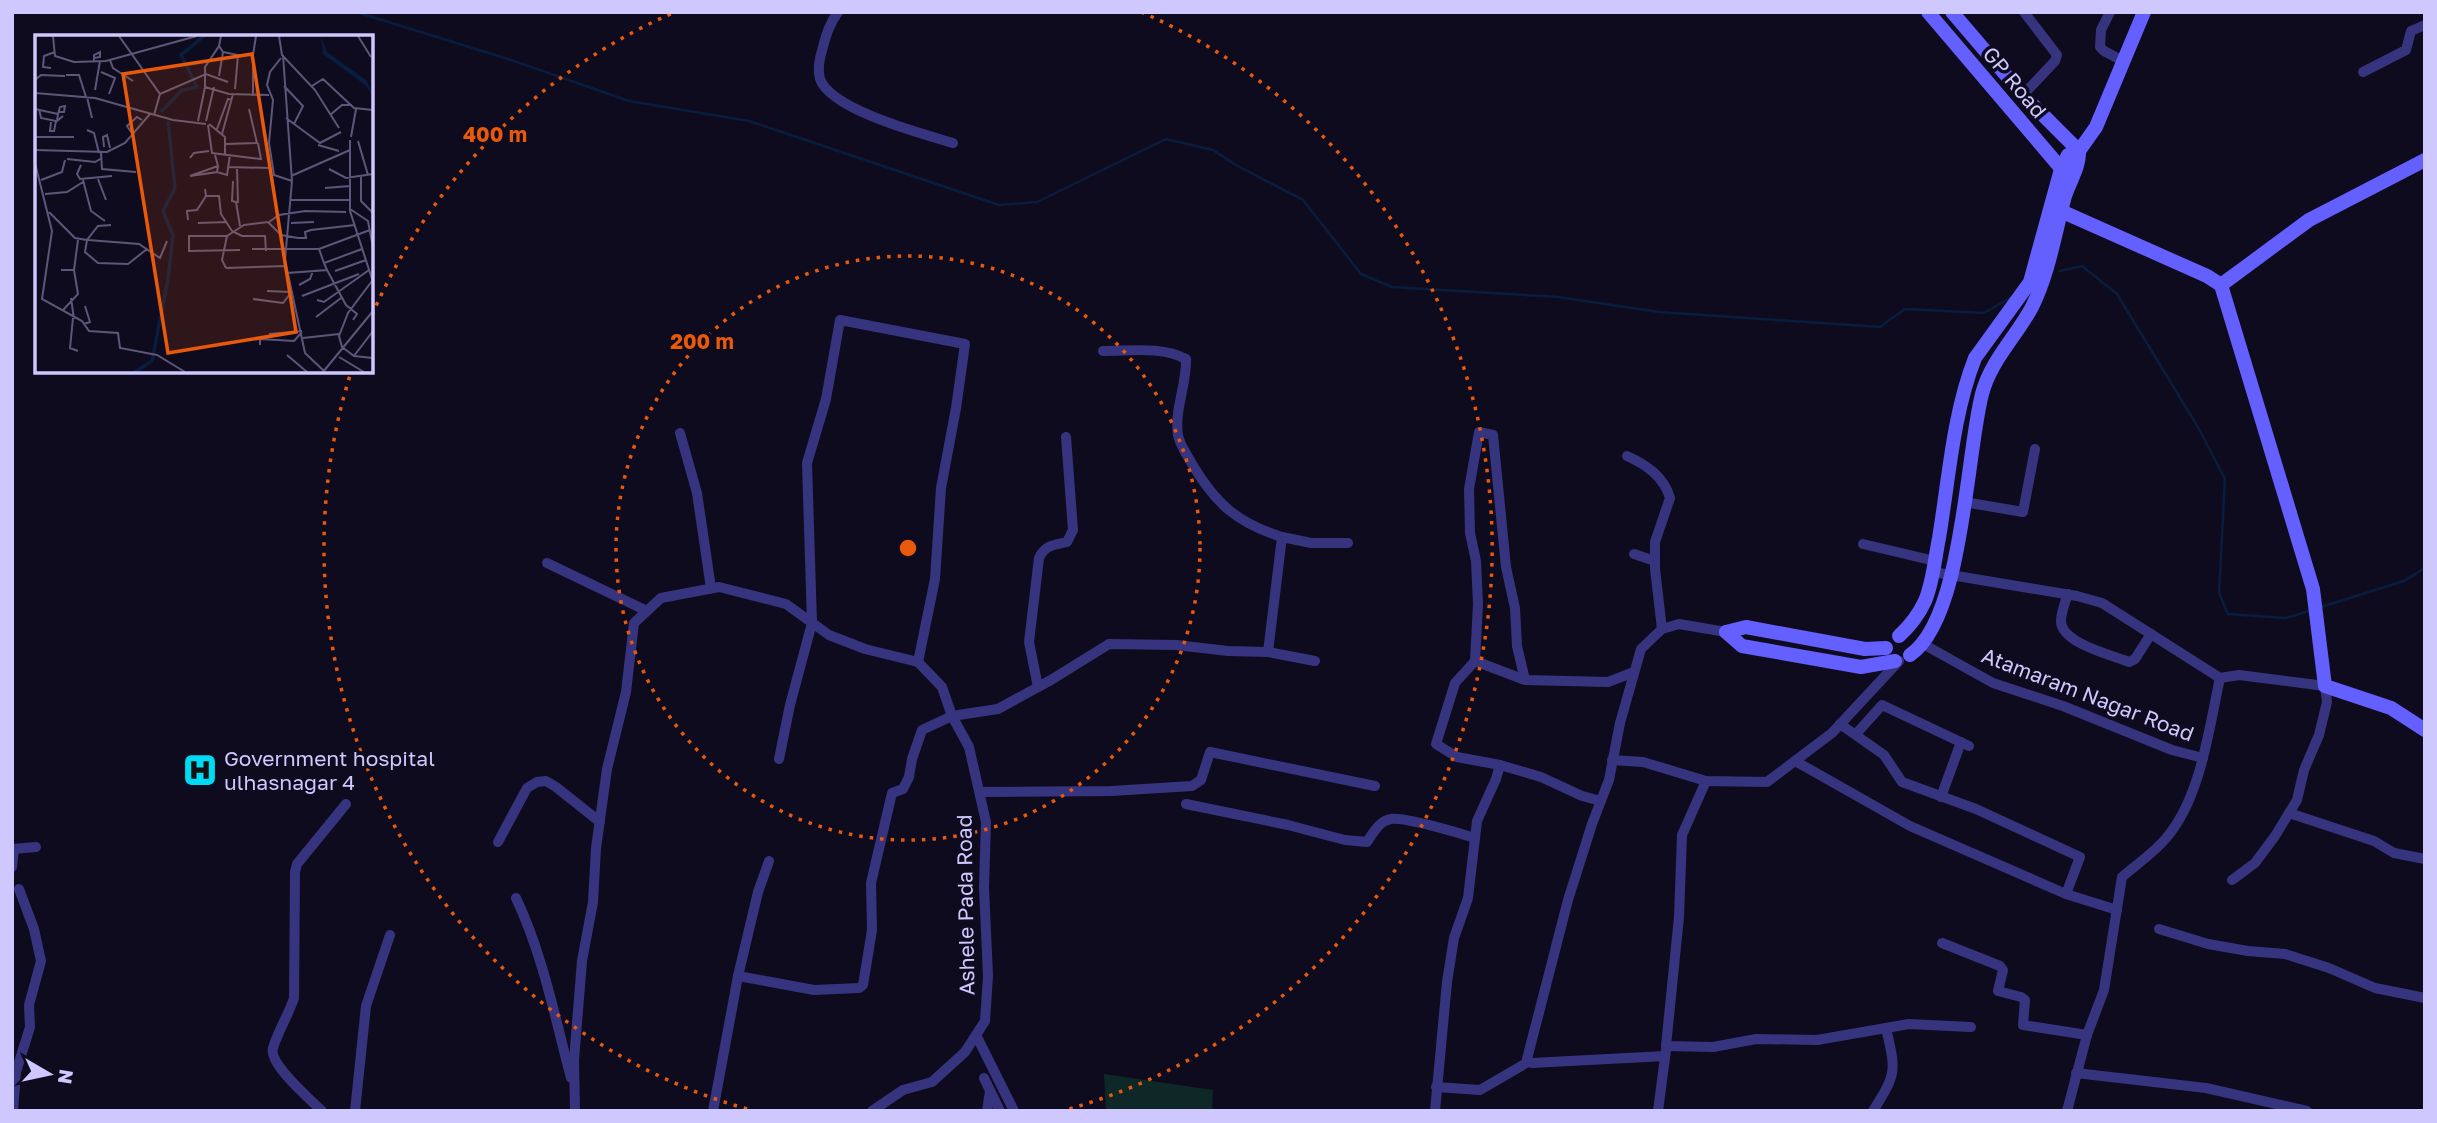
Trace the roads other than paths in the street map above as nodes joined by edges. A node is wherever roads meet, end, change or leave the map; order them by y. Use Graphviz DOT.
graph roads {
  1 [pos="838,12"];
  2 [pos="1928,12"];
  3 [pos="1952,12"];
  4 [pos="2024,12"];
  5 [pos="2110,12"];
  6 [pos="2139,14"];
  7 [pos="2425,25"];
  8 [pos="2123,61"];
  9 [pos="2363,72"];
  10 [pos="2023,95"];
  11 [pos="953,143"];
  12 [pos="2079,151"];
  13 [pos="2425,160"];
  14 [pos="2066,174"];
  15 [pos="2056,208"];
  16 [pos="2221,285"];
  17 [pos="1103,351"];
  18 [pos="1970,371"];
  19 [pos="1987,376"];
  20 [pos="680,433"];
  21 [pos="1066,437"];
  22 [pos="2035,449"];
  23 [pos="1627,456"];
  24 [pos="1963,506"];
  25 [pos="1944,507"];
  26 [pos="1282,537"];
  27 [pos="1348,543"];
  28 [pos="1863,544"];
  29 [pos="1634,554"];
  30 [pos="1655,561"];
  31 [pos="547,563"];
  32 [pos="1934,566"];
  33 [pos="1950,575"];
  34 [pos="711,588"];
  35 [pos="2068,594"];
  36 [pos="647,611"];
  37 [pos="812,623"];
  38 [pos="1662,629"];
  39 [pos="1726,632"];
  40 [pos="2151,634"];
  41 [pos="1899,636"];
  42 [pos="1923,644"];
  43 [pos="1886,648"];
  44 [pos="1268,652"];
  45 [pos="1901,659"];
  46 [pos="1315,661"];
  47 [pos="1475,661"];
  48 [pos="918,662"];
  49 [pos="1634,672"];
  50 [pos="2220,678"];
  51 [pos="1525,680"];
  52 [pos="2325,686"];
  53 [pos="1038,687"];
  54 [pos="952,716"];
  55 [pos="1840,724"];
  56 [pos="2425,730"];
  57 [pos="1856,734"];
  58 [pos="2203,758"];
  59 [pos="779,759"];
  60 [pos="1612,760"];
  61 [pos="1795,761"];
  62 [pos="1500,765"];
  63 [pos="1706,781"];
  64 [pos="1376,786"];
  65 [pos="980,792"];
  66 [pos="1941,797"];
  67 [pos="1601,801"];
  68 [pos="346,804"];
  69 [pos="1186,804"];
  70 [pos="2289,813"];
  71 [pos="600,822"];
  72 [pos="1475,838"];
  73 [pos="498,842"];
  74 [pos="36,848"];
  75 [pos="13,849"];
  76 [pos="2425,859"];
  77 [pos="769,861"];
  78 [pos="12,867"];
  79 [pos="2232,880"];
  80 [pos="19,889"];
  81 [pos="2066,894"];
  82 [pos="516,898"];
  83 [pos="2117,910"];
  84 [pos="2159,929"];
  85 [pos="390,935"];
  86 [pos="1942,943"];
  87 [pos="738,976"];
  88 [pos="2425,998"];
  89 [pos="1971,1027"];
  90 [pos="1886,1028"];
  91 [pos="976,1035"];
  92 [pos="2087,1035"];
  93 [pos="1665,1051"];
  94 [pos="1528,1062"];
  95 [pos="2076,1073"];
  96 [pos="984,1078"];
  97 [pos="1436,1087"];
  98 [pos="990,1090"];
  99 [pos="575,1093"];
  100 [pos="13,1111"];
  101 [pos="322,1111"];
  102 [pos="355,1111"];
  103 [pos="575,1111"];
  104 [pos="713,1111"];
  105 [pos="872,1111"];
  106 [pos="987,1111"];
  107 [pos="1000,1111"];
  108 [pos="1014,1111"];
  109 [pos="1434,1111"];
  110 [pos="1658,1111"];
  111 [pos="1873,1111"];
  112 [pos="2067,1111"];
  113 [pos="2307,1111"];
  1 -- 11 [label="street"];
  2 -- 14 [label="street, GP Road"];
  3 -- 10 [label="street, GP Road"];
  4 -- 10 [label="street"];
  5 -- 8 [label="street"];
  6 -- 8 [label="street"];
  7 -- 9 [label="street"];
  8 -- 12 [label="street"];
  10 -- 12 [label="street, GP Road"];
  12 -- 14 [label="street"];
  13 -- 16 [label="street"];
  14 -- 15 [label="street"];
  15 -- 16 [label="street"];
  15 -- 18 [label="street"];
  15 -- 19 [label="street"];
  16 -- 52 [label="street"];
  17 -- 26 [label="street"];
  18 -- 19 [label="street"];
  18 -- 25 [label="street"];
  19 -- 24 [label="street"];
  20 -- 34 [label="street"];
  21 -- 53 [label="street"];
  22 -- 24 [label="street"];
  23 -- 30 [label="street"];
  24 -- 25 [label="street"];
  24 -- 33 [label="street"];
  25 -- 32 [label="street"];
  26 -- 27 [label="street"];
  26 -- 44 [label="street"];
  28 -- 32 [label="street"];
  29 -- 30 [label="street"];
  30 -- 38 [label="street"];
  31 -- 36 [label="street"];
  32 -- 33 [label="street"];
  32 -- 41 [label="street"];
  33 -- 35 [label="street"];
  33 -- 42 [label="street"];
  34 -- 36 [label="street"];
  34 -- 37 [label="street"];
  35 -- 40 [label="street"];
  35 -- 40 [label="street"];
  36 -- 71 [label="street"];
  37 -- 48 [label="street"];
  37 -- 48 [label="street"];
  37 -- 59 [label="street"];
  38 -- 39 [label="street"];
  38 -- 49 [label="street"];
  39 -- 43 [label="street"];
  39 -- 45 [label="street"];
  40 -- 50 [label="street"];
  41 -- 43 [label="street"];
  41 -- 45 [label="street"];
  42 -- 45 [label="street"];
  42 -- 58 [label="street, Atamaram Nagar Road"];
  43 -- 45 [label="street"];
  44 -- 46 [label="street"];
  44 -- 53 [label="street"];
  45 -- 55 [label="street"];
  47 -- 51 [label="street"];
  47 -- 51 [label="street"];
  47 -- 62 [label="street"];
  48 -- 54 [label="street, Ashele Pada Road"];
  49 -- 51 [label="street"];
  49 -- 60 [label="street"];
  50 -- 52 [label="street"];
  50 -- 58 [label="street"];
  52 -- 56 [label="street"];
  52 -- 70 [label="street"];
  53 -- 54 [label="street"];
  54 -- 65 [label="street, Ashele Pada Road"];
  54 -- 87 [label="street"];
  55 -- 57 [label="street"];
  55 -- 61 [label="street"];
  57 -- 66 [label="street"];
  57 -- 66 [label="street"];
  58 -- 83 [label="street"];
  60 -- 63 [label="street"];
  60 -- 67 [label="street"];
  61 -- 63 [label="street"];
  61 -- 81 [label="street"];
  62 -- 67 [label="street"];
  62 -- 72 [label="street"];
  63 -- 93 [label="street"];
  64 -- 65 [label="street"];
  65 -- 91 [label="street, Ashele Pada Road"];
  66 -- 81 [label="street"];
  67 -- 94 [label="street"];
  68 -- 101 [label="street"];
  69 -- 72 [label="street"];
  70 -- 76 [label="street"];
  70 -- 79 [label="street"];
  71 -- 73 [label="street"];
  71 -- 99 [label="street"];
  72 -- 97 [label="street"];
  74 -- 75 [label="street"];
  75 -- 78 [label="street"];
  77 -- 87 [label="street"];
  80 -- 100 [label="street"];
  81 -- 83 [label="street"];
  82 -- 99 [label="street"];
  83 -- 92 [label="street"];
  84 -- 88 [label="street"];
  85 -- 102 [label="street"];
  86 -- 92 [label="street"];
  87 -- 104 [label="street"];
  89 -- 90 [label="street"];
  90 -- 93 [label="street"];
  90 -- 111 [label="street"];
  91 -- 105 [label="street"];
  91 -- 108 [label="street"];
  92 -- 95 [label="street"];
  93 -- 94 [label="street"];
  93 -- 110 [label="street"];
  94 -- 97 [label="street"];
  95 -- 112 [label="street"];
  95 -- 113 [label="street"];
  96 -- 98 [label="street"];
  97 -- 109 [label="street"];
  98 -- 106 [label="street"];
  98 -- 107 [label="street"];
  99 -- 103 [label="street"];
}
